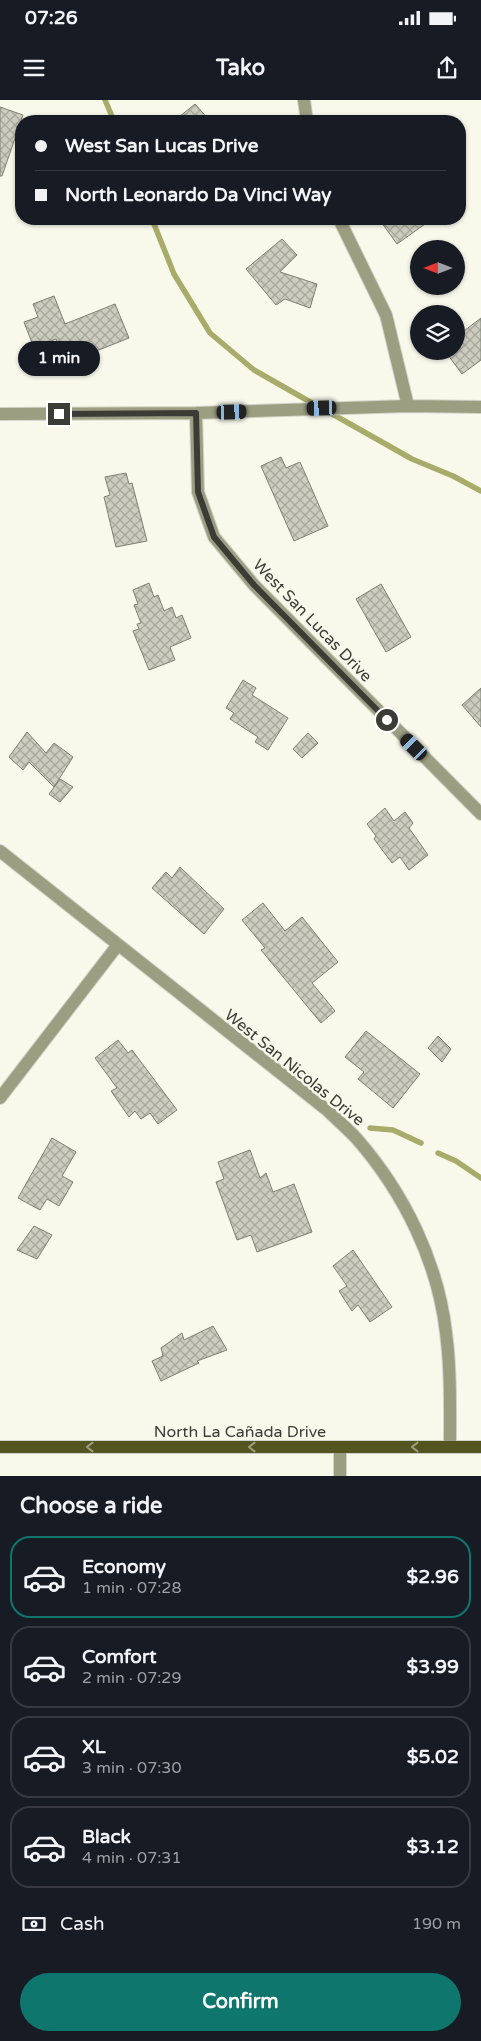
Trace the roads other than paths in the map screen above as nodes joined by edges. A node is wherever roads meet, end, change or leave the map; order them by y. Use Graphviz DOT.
graph roads {
  1 [pos="304,100"];
  2 [pos="306,115"];
  3 [pos="342,225"];
  4 [pos="408,406"];
  5 [pos="481,407"];
  6 [pos="196,413"];
  7 [pos="0,414"];
  8 [pos="481,814"];
  9 [pos="0,851"];
  10 [pos="117,946"];
  11 [pos="0,1098"];
  12 [pos="0,1447"];
  13 [pos="340,1447"];
  14 [pos="450,1447"];
  15 [pos="481,1447"];
  16 [pos="340,1476"];
  1 -- 2 [label="street"];
  3 -- 4 [label="street"];
  4 -- 5 [label="street"];
  4 -- 6 [label="street"];
  6 -- 7 [label="street"];
  6 -- 8 [label="street, West San Lucas Drive"];
  9 -- 10 [label="street, West San Nicolas Drive"];
  10 -- 11 [label="street"];
  10 -- 14 [label="street, West San Nicolas Drive"];
  13 -- 12 [label="main road, North La Cañada Drive, one-way"];
  14 -- 13 [label="main road, North La Cañada Drive, one-way"];
  13 -- 16 [label="street"];
  14 -- 15 [label="main road, North La Cañada Drive"];
}
